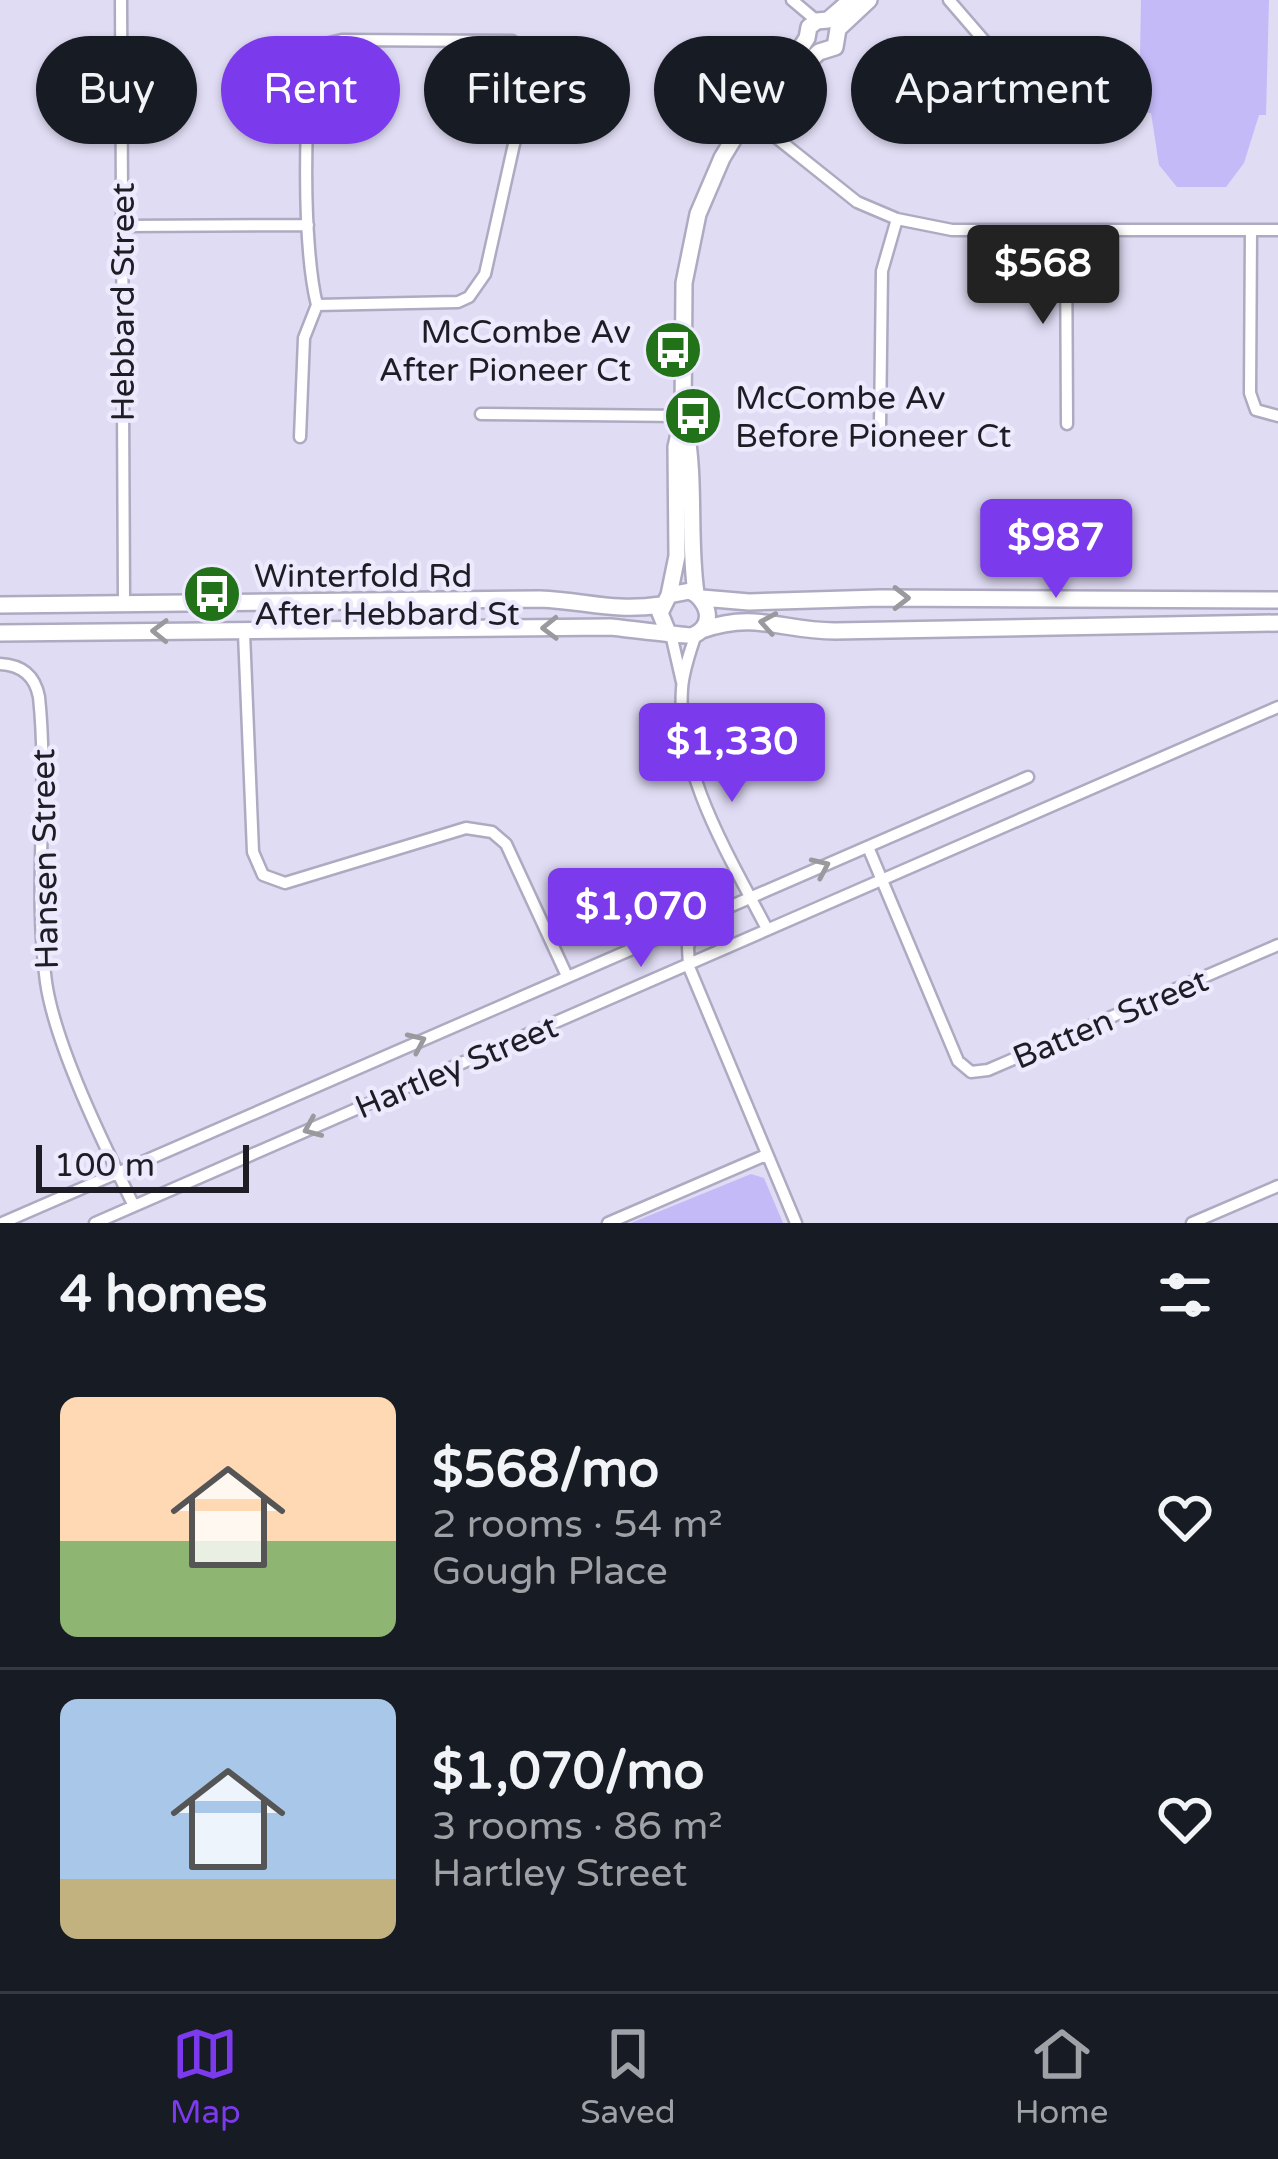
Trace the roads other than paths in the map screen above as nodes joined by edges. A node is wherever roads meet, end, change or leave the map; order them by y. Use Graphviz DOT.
graph roads {
  1 [pos="121,0"];
  2 [pos="850,0"];
  3 [pos="869,0"];
  4 [pos="949,0"];
  5 [pos="795,3"];
  6 [pos="820,27"];
  7 [pos="813,36"];
  8 [pos="820,36"];
  9 [pos="827,36"];
  10 [pos="980,36"];
  11 [pos="731,144"];
  12 [pos="784,144"];
  13 [pos="897,219"];
  14 [pos="308,225"];
  15 [pos="122,226"];
  16 [pos="1250,230"];
  17 [pos="1278,230"];
  18 [pos="1066,231"];
  19 [pos="317,305"];
  20 [pos="481,414"];
  21 [pos="683,416"];
  22 [pos="1278,416"];
  23 [pos="1067,424"];
  24 [pos="880,427"];
  25 [pos="300,436"];
  26 [pos="699,596"];
  27 [pos="665,600"];
  28 [pos="1278,600"];
  29 [pos="124,603"];
  30 [pos="0,605"];
  31 [pos="1278,623"];
  32 [pos="669,632"];
  33 [pos="699,632"];
  34 [pos="244,633"];
  35 [pos="0,634"];
  36 [pos="0,664"];
  37 [pos="682,682"];
  38 [pos="1278,706"];
  39 [pos="1028,777"];
  40 [pos="868,847"];
  41 [pos="882,880"];
  42 [pos="752,898"];
  43 [pos="697,921"];
  44 [pos="767,929"];
  45 [pos="1278,945"];
  46 [pos="689,967"];
  47 [pos="567,976"];
  48 [pos="766,1155"];
  49 [pos="117,1172"];
  50 [pos="1278,1186"];
  51 [pos="133,1204"];
  52 [pos="2,1223"];
  53 [pos="95,1223"];
  54 [pos="608,1223"];
  55 [pos="796,1223"];
  56 [pos="1192,1223"];
  1 -- 15 [label="street, Hebbard Street"];
  2 -- 6 [label="main road"];
  3 -- 6 [label="main road"];
  4 -- 10 [label="street"];
  5 -- 6 [label="street"];
  6 -- 7 [label="main road"];
  6 -- 8 [label="main road"];
  6 -- 9 [label="main road"];
  11 -- 21 [label="main road"];
  12 -- 13 [label="street"];
  13 -- 18 [label="street"];
  13 -- 24 [label="street"];
  14 -- 15 [label="street"];
  14 -- 19 [label="street"];
  14 -- 19 [label="street"];
  15 -- 29 [label="street, Hebbard Street"];
  16 -- 17 [label="street"];
  16 -- 18 [label="street"];
  16 -- 22 [label="street"];
  18 -- 23 [label="street"];
  19 -- 25 [label="street"];
  20 -- 21 [label="street"];
  21 -- 26 [label="main road"];
  21 -- 27 [label="main road"];
  26 -- 27 [label="main road"];
  26 -- 28 [label="main road, one-way"];
  26 -- 33 [label="main road"];
  27 -- 29 [label="main road"];
  27 -- 32 [label="main road"];
  29 -- 30 [label="main road"];
  31 -- 33 [label="main road, one-way"];
  32 -- 33 [label="main road"];
  32 -- 34 [label="main road, one-way"];
  32 -- 37 [label="street"];
  33 -- 37 [label="street"];
  34 -- 35 [label="main road, one-way"];
  34 -- 47 [label="street"];
  36 -- 49 [label="street, Hansen Street"];
  37 -- 42 [label="street"];
  38 -- 41 [label="street, Hartley Street"];
  39 -- 40 [label="street, Hartley Street"];
  40 -- 41 [label="street, Batten Street"];
  42 -- 40 [label="street, Hartley Street, one-way"];
  41 -- 44 [label="street, Hartley Street"];
  41 -- 45 [label="street, Batten Street"];
  42 -- 43 [label="street, Hartley Street"];
  42 -- 44 [label="street"];
  43 -- 46 [label="street"];
  43 -- 47 [label="street, Hartley Street"];
  44 -- 46 [label="street, Hartley Street"];
  46 -- 48 [label="street"];
  46 -- 51 [label="street, Hartley Street, one-way"];
  49 -- 47 [label="street, Hartley Street, one-way"];
  48 -- 54 [label="street"];
  48 -- 55 [label="street"];
  49 -- 51 [label="street, Hansen Street"];
  49 -- 52 [label="street, Hartley Street"];
  50 -- 56 [label="street"];
  51 -- 53 [label="street, Hartley Street"];
}
